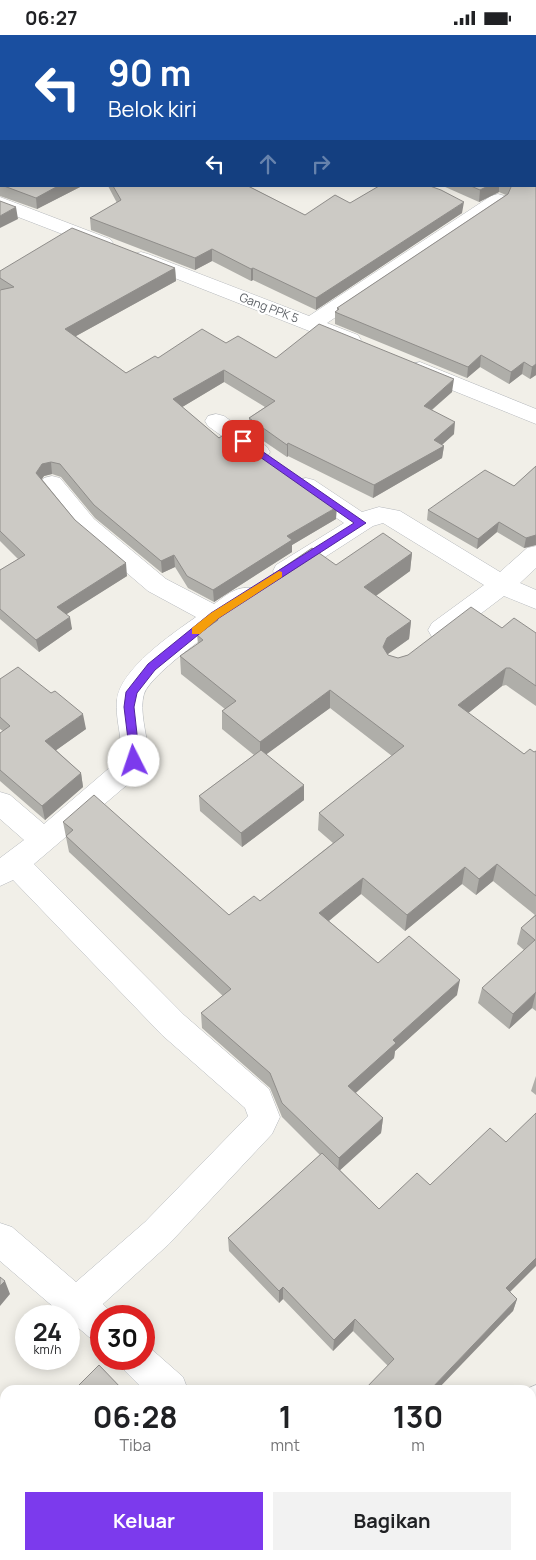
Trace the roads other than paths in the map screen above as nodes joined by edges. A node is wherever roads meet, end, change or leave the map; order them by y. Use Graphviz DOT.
graph roads {
  1 [pos="498,200"];
  2 [pos="0,203"];
  3 [pos="312,324"];
  4 [pos="366,347"];
  5 [pos="402,361"];
  6 [pos="536,417"];
  7 [pos="216,421"];
  8 [pos="52,484"];
  9 [pos="361,523"];
  10 [pos="536,554"];
  11 [pos="502,585"];
  12 [pos="536,600"];
  13 [pos="215,615"];
  14 [pos="426,641"];
  15 [pos="0,803"];
  16 [pos="44,841"];
  17 [pos="8,869"];
  18 [pos="0,1239"];
  19 [pos="97,1305"];
  20 [pos="90,1314"];
  21 [pos="149,1370"];
  22 [pos="165,1385"];
  1 -- 3 [label="street"];
  2 -- 3 [label="street, Gang PPK 5"];
  3 -- 4 [label="street, Gang PPK 5"];
  5 -- 6 [label="street"];
  7 -- 9 [label="street"];
  8 -- 13 [label="street"];
  9 -- 11 [label="street"];
  9 -- 13 [label="street"];
  10 -- 11 [label="street"];
  11 -- 12 [label="street"];
  11 -- 14 [label="street"];
  13 -- 16 [label="street"];
  15 -- 16 [label="street"];
  16 -- 17 [label="street"];
  17 -- 19 [label="street"];
  18 -- 20 [label="street"];
  21 -- 22 [label="street"];
}
